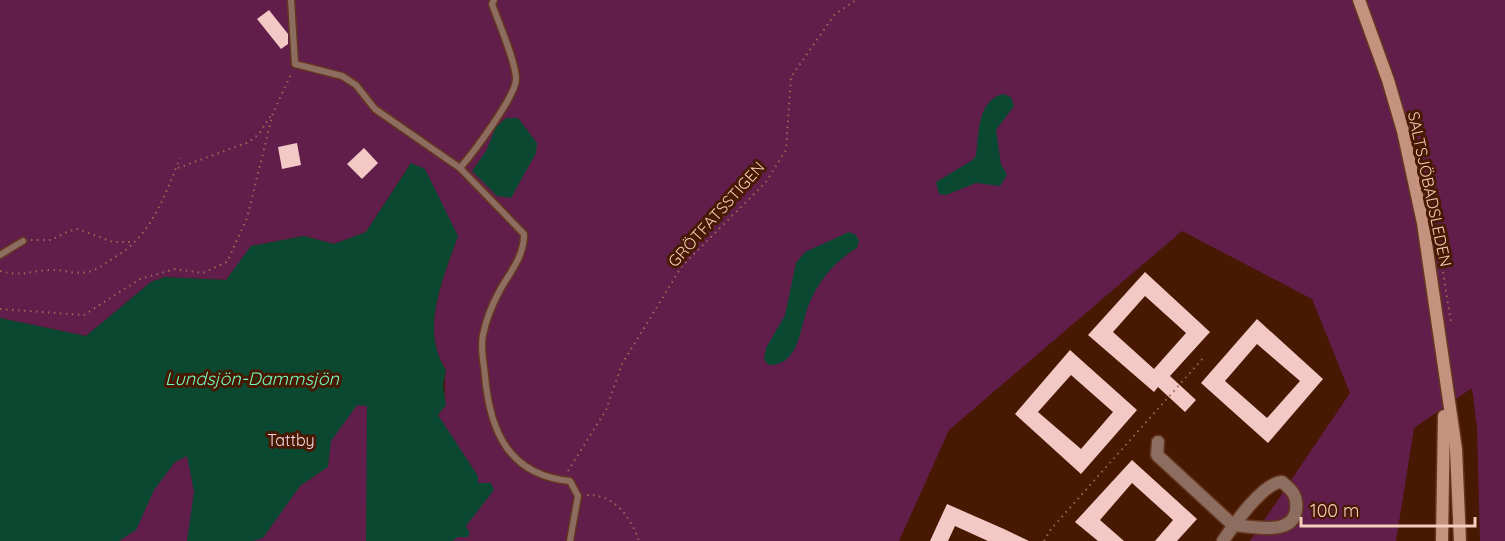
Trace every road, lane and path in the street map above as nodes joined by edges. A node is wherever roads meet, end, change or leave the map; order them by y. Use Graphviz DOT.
graph roads {
  1 [pos="291,0"];
  2 [pos="494,0"];
  3 [pos="856,0"];
  4 [pos="1359,0"];
  5 [pos="295,64"];
  6 [pos="273,112"];
  7 [pos="180,158"];
  8 [pos="176,168"];
  9 [pos="460,168"];
  10 [pos="23,241"];
  11 [pos="136,243"];
  12 [pos="0,255"];
  13 [pos="0,271"];
  14 [pos="0,309"];
  15 [pos="1204,356"];
  16 [pos="1446,390"];
  17 [pos="1158,442"];
  18 [pos="570,481"];
  19 [pos="578,496"];
  20 [pos="1233,525"];
  21 [pos="570,541"];
  22 [pos="639,541"];
  23 [pos="1044,541"];
  24 [pos="1223,541"];
  25 [pos="1442,541"];
  26 [pos="1460,541"];
  1 -- 5 [label="lane"];
  2 -- 9 [label="lane"];
  3 -- 18 [label="path, GRÖTFATSSTIGEN"];
  4 -- 16 [label="main road, SALTSJÖBADSLEDEN"];
  5 -- 6 [label="path"];
  5 -- 9 [label="lane"];
  6 -- 8 [label="path"];
  6 -- 14 [label="path"];
  7 -- 8 [label="path"];
  8 -- 11 [label="path"];
  9 -- 18 [label="lane"];
  10 -- 11 [label="path"];
  10 -- 12 [label="lane"];
  11 -- 13 [label="path"];
  15 -- 23 [label="path"];
  16 -- 25 [label="main road, SALTSJÖBADSLEDEN"];
  16 -- 26 [label="main road, SALTSJÖBADSLEDEN"];
  17 -- 20 [label="street"];
  18 -- 19 [label="lane"];
  19 -- 21 [label="lane"];
  19 -- 22 [label="path"];
  20 -- 20 [label="street"];
  20 -- 24 [label="street"];
}
